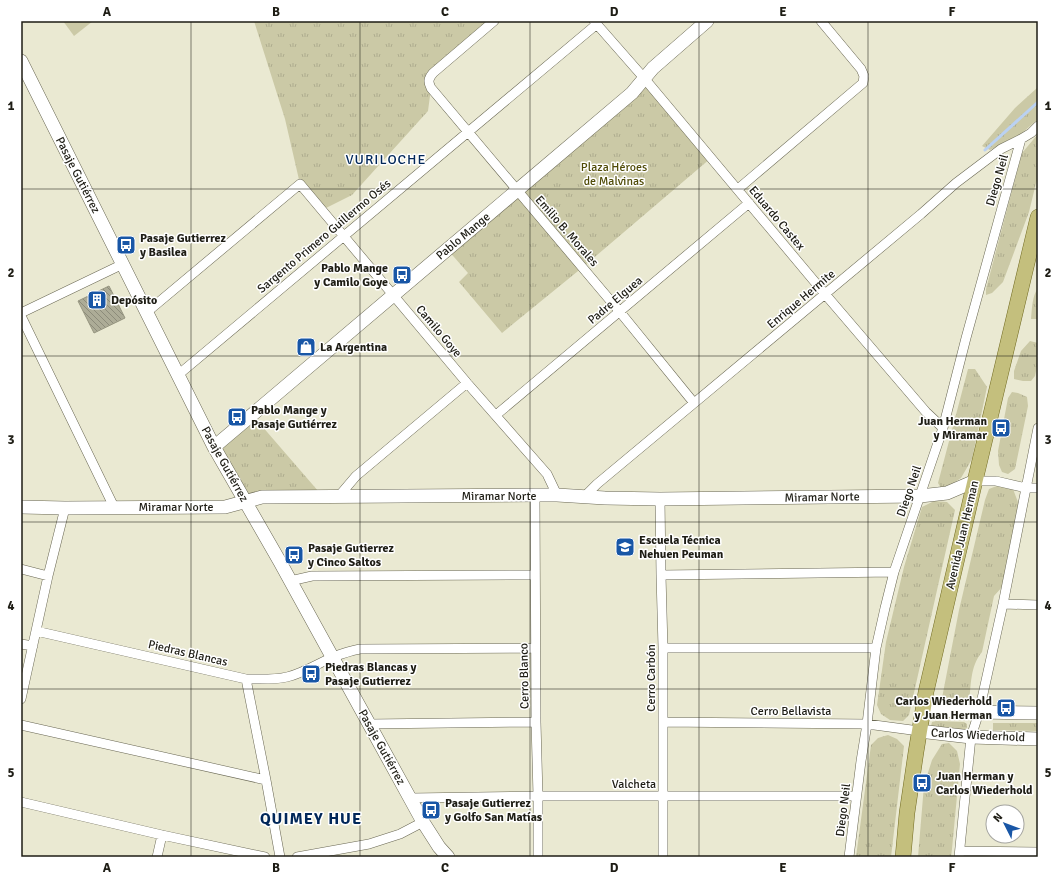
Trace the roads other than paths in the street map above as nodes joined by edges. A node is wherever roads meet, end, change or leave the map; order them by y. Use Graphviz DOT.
graph roads {
  1 [pos="494,21"];
  2 [pos="708,21"];
  3 [pos="821,21"];
  4 [pos="596,23"];
  5 [pos="21,61"];
  6 [pos="644,78"];
  7 [pos="1038,126"];
  8 [pos="468,132"];
  9 [pos="1021,139"];
  10 [pos="738,189"];
  11 [pos="517,190"];
  12 [pos="749,203"];
  13 [pos="1038,217"];
  14 [pos="344,236"];
  15 [pos="1032,263"];
  16 [pos="123,264"];
  17 [pos="825,294"];
  18 [pos="394,295"];
  19 [pos="147,312"];
  20 [pos="620,312"];
  21 [pos="21,313"];
  22 [pos="21,316"];
  23 [pos="178,375"];
  24 [pos="468,383"];
  25 [pos="694,403"];
  26 [pos="496,415"];
  27 [pos="944,428"];
  28 [pos="1038,428"];
  29 [pos="214,448"];
  30 [pos="975,481"];
  31 [pos="1026,488"];
  32 [pos="1038,488"];
  33 [pos="535,495"];
  34 [pos="339,496"];
  35 [pos="557,496"];
  36 [pos="920,496"];
  37 [pos="584,497"];
  38 [pos="660,499"];
  39 [pos="246,502"];
  40 [pos="21,507"];
  41 [pos="114,507"];
  42 [pos="65,508"];
  43 [pos="21,569"];
  44 [pos="894,572"];
  45 [pos="661,574"];
  46 [pos="535,575"];
  47 [pos="48,576"];
  48 [pos="290,581"];
  49 [pos="1003,604"];
  50 [pos="1038,605"];
  51 [pos="36,631"];
  52 [pos="21,644"];
  53 [pos="33,646"];
  54 [pos="535,648"];
  55 [pos="663,648"];
  56 [pos="876,648"];
  57 [pos="332,658"];
  58 [pos="246,679"];
  59 [pos="21,699"];
  60 [pos="923,709"];
  61 [pos="979,712"];
  62 [pos="1038,713"];
  63 [pos="536,722"];
  64 [pos="663,722"];
  65 [pos="369,724"];
  66 [pos="867,724"];
  67 [pos="21,725"];
  68 [pos="919,731"];
  69 [pos="971,737"];
  70 [pos="1038,739"];
  71 [pos="266,780"];
  72 [pos="538,796"];
  73 [pos="663,796"];
  74 [pos="856,796"];
  75 [pos="411,798"];
  76 [pos="21,802"];
  77 [pos="423,822"];
  78 [pos="162,835"];
  79 [pos="1038,852"];
  80 [pos="960,854"];
  81 [pos="157,857"];
  82 [pos="265,857"];
  83 [pos="280,857"];
  84 [pos="298,857"];
  85 [pos="448,857"];
  86 [pos="538,857"];
  87 [pos="663,857"];
  88 [pos="849,857"];
  89 [pos="903,857"];
  1 -- 8 [label="street, Emilio B. Morales"];
  2 -- 6 [label="street, Pablo Mange"];
  3 -- 10 [label="street"];
  4 -- 6 [label="street, Eduardo Castex"];
  4 -- 8 [label="street, Sargento Primero Guillermo Osés"];
  5 -- 16 [label="street, Pasaje Gutiérrez"];
  6 -- 10 [label="street, Eduardo Castex"];
  6 -- 11 [label="street, Pablo Mange"];
  7 -- 9 [label="street, Enrique Hermite"];
  8 -- 11 [label="street, Emilio B. Morales"];
  8 -- 14 [label="street, Sargento Primero Guillermo Osés"];
  9 -- 17 [label="street, Enrique Hermite"];
  9 -- 27 [label="street, Diego Neil"];
  10 -- 12 [label="street, Eduardo Castex"];
  11 -- 18 [label="street, Pablo Mange"];
  11 -- 20 [label="street, Emilio B. Morales"];
  12 -- 17 [label="street, Eduardo Castex"];
  12 -- 20 [label="street, Padre Elguea"];
  13 -- 15 [label="main road, Avenida Juan Herman"];
  14 -- 18 [label="street, Camilo Goye"];
  14 -- 19 [label="street, Camilo Goye"];
  14 -- 23 [label="street, Sargento Primero Guillermo Osés"];
  15 -- 30 [label="main road, Avenida Juan Herman"];
  16 -- 19 [label="street, Pasaje Gutiérrez"];
  16 -- 21 [label="street"];
  17 -- 25 [label="street, Enrique Hermite"];
  17 -- 27 [label="street, Eduardo Castex"];
  18 -- 24 [label="street, Camilo Goye"];
  18 -- 29 [label="street, Pablo Mange"];
  19 -- 23 [label="street, Pasaje Gutiérrez"];
  20 -- 25 [label="street, Emilio B. Morales"];
  20 -- 26 [label="street, Padre Elguea"];
  22 -- 41 [label="street"];
  23 -- 29 [label="street, Pasaje Gutiérrez"];
  24 -- 26 [label="street, Camilo Goye"];
  24 -- 34 [label="street"];
  25 -- 37 [label="street, Enrique Hermite"];
  26 -- 35 [label="street, Camilo Goye"];
  27 -- 36 [label="street, Diego Neil"];
  28 -- 31 [label="street"];
  29 -- 39 [label="street, Pasaje Gutiérrez"];
  30 -- 31 [label="street"];
  30 -- 36 [label="street, Miramar Norte"];
  30 -- 60 [label="main road, Avenida Juan Herman"];
  31 -- 32 [label="street"];
  31 -- 49 [label="street"];
  33 -- 34 [label="street, Miramar Norte"];
  33 -- 35 [label="street, Miramar Norte"];
  33 -- 46 [label="street, Cerro Blanco"];
  34 -- 39 [label="street, Miramar Norte"];
  35 -- 37 [label="street, Miramar Norte"];
  36 -- 38 [label="street, Miramar Norte"];
  36 -- 44 [label="street, Diego Neil"];
  37 -- 38 [label="street, Miramar Norte"];
  38 -- 45 [label="street, Cerro Carbón"];
  39 -- 41 [label="street, Miramar Norte"];
  39 -- 48 [label="street, Pasaje Gutiérrez"];
  40 -- 42 [label="street, Miramar Norte"];
  41 -- 42 [label="street, Miramar Norte"];
  42 -- 47 [label="street"];
  43 -- 47 [label="street"];
  44 -- 45 [label="street"];
  44 -- 56 [label="street, Diego Neil"];
  45 -- 55 [label="street, Cerro Carbón"];
  46 -- 48 [label="street"];
  46 -- 54 [label="street, Cerro Blanco"];
  47 -- 51 [label="street"];
  48 -- 57 [label="street, Pasaje Gutiérrez"];
  49 -- 50 [label="street"];
  49 -- 61 [label="street"];
  51 -- 53 [label="street"];
  51 -- 58 [label="street, Piedras Blancas"];
  52 -- 53 [label="street"];
  53 -- 59 [label="street"];
  54 -- 57 [label="street, Piedras Blancas"];
  54 -- 63 [label="street, Cerro Blanco"];
  55 -- 56 [label="street"];
  55 -- 64 [label="street, Cerro Carbón"];
  56 -- 66 [label="street, Diego Neil"];
  57 -- 58 [label="street, Piedras Blancas"];
  57 -- 65 [label="street, Pasaje Gutiérrez"];
  58 -- 71 [label="street"];
  60 -- 61 [label="street, Carlos Wiederhold"];
  60 -- 68 [label="main road, Avenida Juan Herman"];
  61 -- 62 [label="street, Carlos Wiederhold"];
  61 -- 69 [label="street"];
  63 -- 65 [label="street"];
  63 -- 72 [label="street, Cerro Blanco"];
  64 -- 66 [label="street, Cerro Bellavista"];
  64 -- 73 [label="street, Cerro Carbón"];
  65 -- 75 [label="street, Pasaje Gutiérrez"];
  66 -- 68 [label="street, Cerro Bellavista"];
  66 -- 74 [label="street, Diego Neil"];
  67 -- 71 [label="street"];
  68 -- 69 [label="street, Carlos Wiederhold"];
  68 -- 89 [label="main road, Avenida Juan Herman"];
  69 -- 70 [label="street, Carlos Wiederhold"];
  69 -- 80 [label="street"];
  71 -- 83 [label="street"];
  72 -- 73 [label="street, Valcheta"];
  72 -- 75 [label="street, Valcheta"];
  72 -- 86 [label="street, Cerro Blanco"];
  73 -- 74 [label="street, Valcheta"];
  73 -- 87 [label="street, Cerro Carbón"];
  74 -- 88 [label="street, Diego Neil"];
  75 -- 77 [label="street, Pasaje Gutiérrez"];
  76 -- 78 [label="street"];
  77 -- 84 [label="street"];
  77 -- 85 [label="street, Pasaje Gutiérrez"];
  78 -- 81 [label="street"];
  78 -- 82 [label="street"];
  79 -- 80 [label="street"];
}
